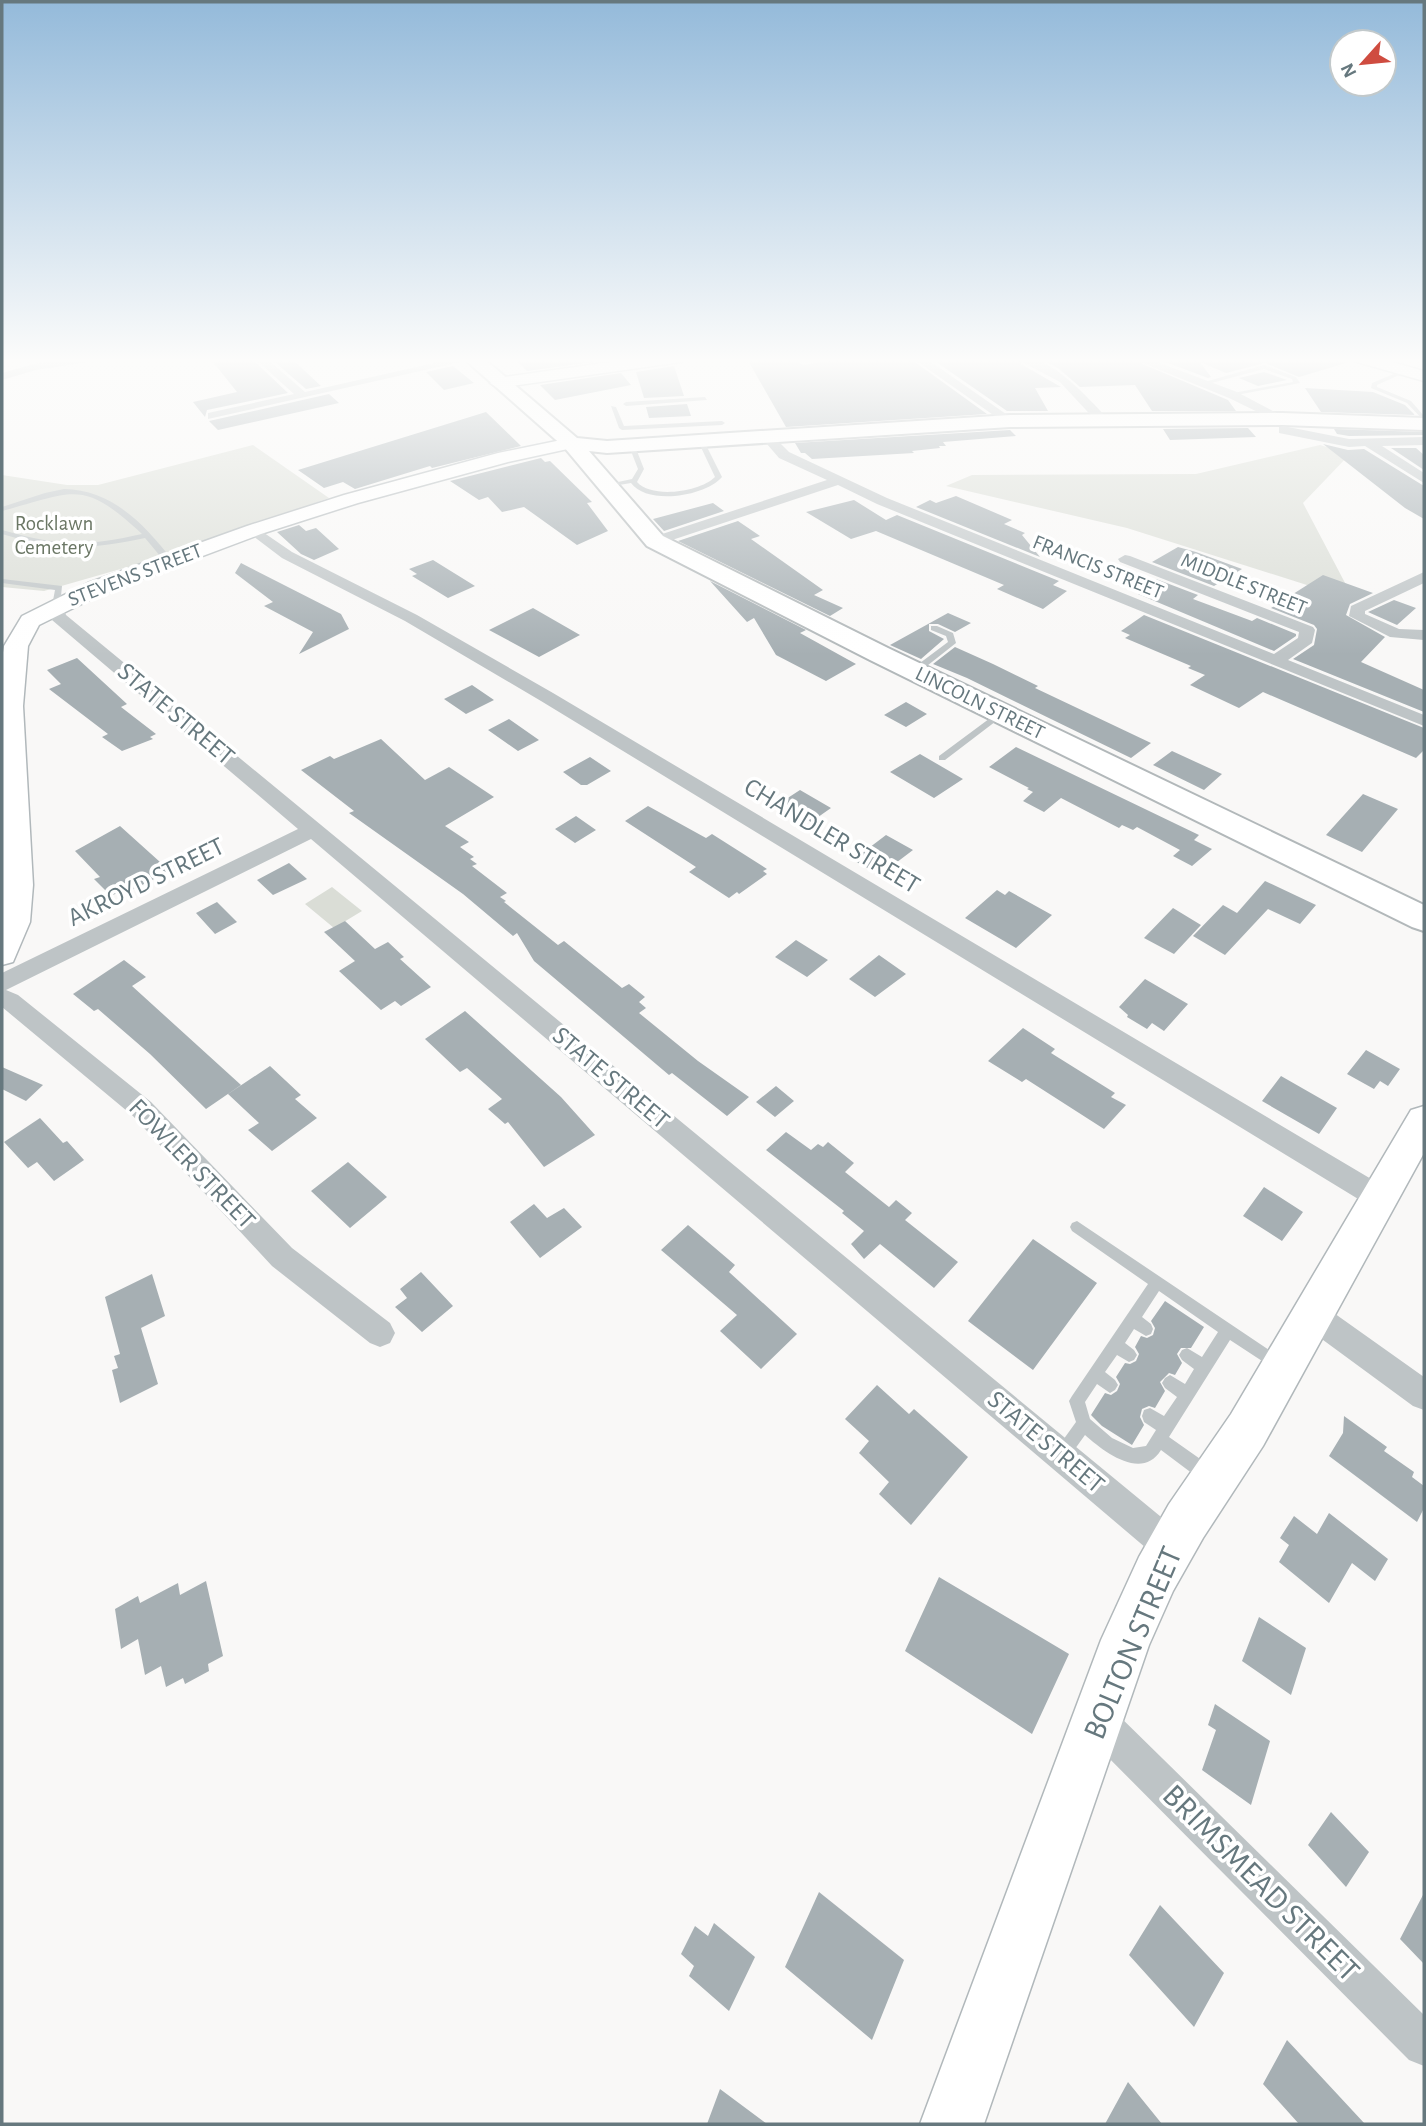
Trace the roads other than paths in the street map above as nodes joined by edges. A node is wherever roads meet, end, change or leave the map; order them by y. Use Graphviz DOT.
graph roads {
  1 [pos="509,456"];
  2 [pos="587,456"];
  3 [pos="636,456"];
  4 [pos="709,456"];
  5 [pos="786,456"];
  6 [pos="1390,456"];
  7 [pos="1424,479"];
  8 [pos="837,481"];
  9 [pos="620,483"];
  10 [pos="2,509"];
  11 [pos="254,530"];
  12 [pos="2,533"];
  13 [pos="147,536"];
  14 [pos="655,541"];
  15 [pos="1125,559"];
  16 [pos="169,561"];
  17 [pos="1424,577"];
  18 [pos="2,581"];
  19 [pos="56,606"];
  20 [pos="934,628"];
  21 [pos="1424,635"];
  22 [pos="1276,661"];
  23 [pos="915,671"];
  24 [pos="1000,713"];
  25 [pos="1424,721"];
  26 [pos="942,758"];
  27 [pos="315,829"];
  28 [pos="1424,919"];
  29 [pos="2,954"];
  30 [pos="2,983"];
  31 [pos="2,998"];
  32 [pos="1424,1121"];
  33 [pos="1378,1197"];
  34 [pos="1077,1227"];
  35 [pos="1157,1282"];
  36 [pos="1314,1316"];
  37 [pos="1133,1319"];
  38 [pos="1146,1329"];
  39 [pos="1228,1329"];
  40 [pos="380,1333"];
  41 [pos="1115,1345"];
  42 [pos="1129,1355"];
  43 [pos="1187,1355"];
  44 [pos="1205,1367"];
  45 [pos="1283,1368"];
  46 [pos="1096,1373"];
  47 [pos="1170,1383"];
  48 [pos="1110,1385"];
  49 [pos="1187,1395"];
  50 [pos="1424,1395"];
  51 [pos="1150,1416"];
  52 [pos="1084,1424"];
  53 [pos="1163,1433"];
  54 [pos="1061,1454"];
  55 [pos="1215,1479"];
  56 [pos="1171,1547"];
  57 [pos="1097,1720"];
  58 [pos="1424,2045"];
  59 [pos="952,2124"];
  1 -- 11 [label="street, STEVENS STREET"];
  2 -- 9 [label="main road, LINCOLN STREET"];
  3 -- 9 [label="lane"];
  4 -- 9 [label="lane"];
  5 -- 8 [label="street, FRANCIS STREET"];
  6 -- 7 [label="street"];
  8 -- 14 [label="street"];
  8 -- 22 [label="street, FRANCIS STREET"];
  9 -- 14 [label="main road, LINCOLN STREET"];
  10 -- 13 [label="lane"];
  11 -- 16 [label="street, STEVENS STREET"];
  11 -- 33 [label="street, CHANDLER STREET"];
  12 -- 13 [label="lane"];
  13 -- 16 [label="lane"];
  14 -- 23 [label="main road, LINCOLN STREET"];
  15 -- 22 [label="street, MIDDLE STREET"];
  16 -- 19 [label="street, STEVENS STREET"];
  17 -- 21 [label="street"];
  18 -- 19 [label="lane"];
  19 -- 27 [label="street, STATE STREET"];
  19 -- 29 [label="street, STEVENS STREET"];
  20 -- 23 [label="lane"];
  22 -- 25 [label="street, FRANCIS STREET"];
  23 -- 24 [label="main road, LINCOLN STREET"];
  24 -- 26 [label="lane"];
  24 -- 28 [label="main road, LINCOLN STREET"];
  27 -- 30 [label="street, AKROYD STREET"];
  27 -- 54 [label="street, STATE STREET"];
  31 -- 40 [label="street, FOWLER STREET"];
  32 -- 33 [label="street, BOLTON STREET"];
  33 -- 36 [label="street, BOLTON STREET"];
  34 -- 35 [label="lane"];
  35 -- 37 [label="lane"];
  35 -- 39 [label="lane"];
  36 -- 45 [label="street, BOLTON STREET"];
  36 -- 50 [label="street"];
  37 -- 38 [label="lane"];
  37 -- 41 [label="lane"];
  39 -- 44 [label="lane"];
  39 -- 45 [label="lane"];
  41 -- 42 [label="lane"];
  41 -- 46 [label="lane"];
  43 -- 44 [label="lane"];
  44 -- 49 [label="lane"];
  45 -- 55 [label="street, BOLTON STREET"];
  46 -- 48 [label="lane"];
  46 -- 52 [label="lane"];
  47 -- 49 [label="lane"];
  49 -- 53 [label="lane"];
  51 -- 53 [label="lane"];
  52 -- 53 [label="lane"];
  52 -- 54 [label="lane"];
  53 -- 55 [label="lane"];
  54 -- 56 [label="street, STATE STREET"];
  55 -- 56 [label="street, BOLTON STREET"];
  56 -- 57 [label="street, BOLTON STREET"];
  57 -- 58 [label="street, BRIMSMEAD STREET"];
  57 -- 59 [label="street, BOLTON STREET"];
}
